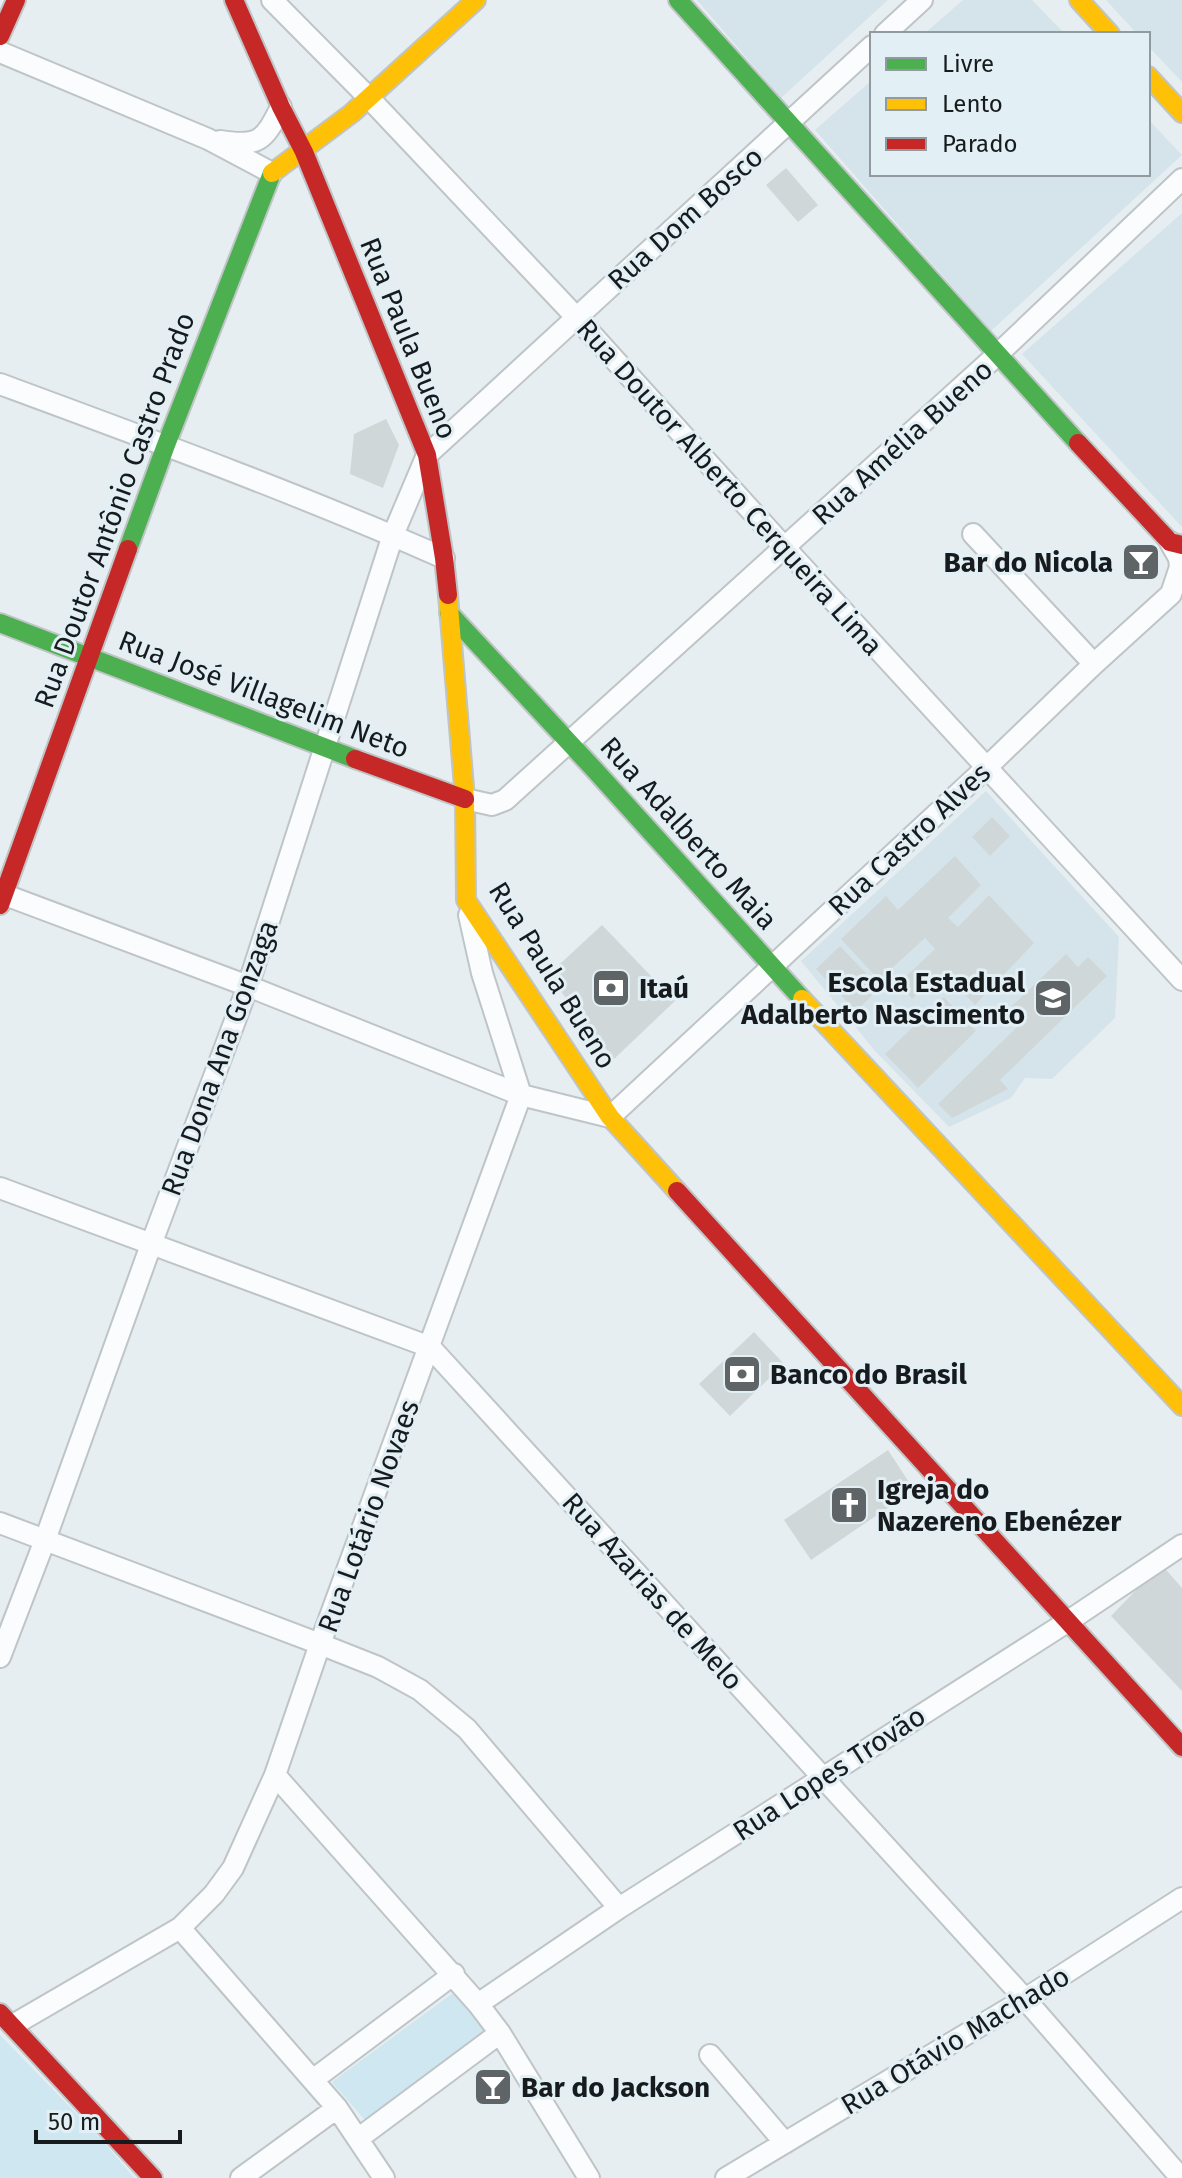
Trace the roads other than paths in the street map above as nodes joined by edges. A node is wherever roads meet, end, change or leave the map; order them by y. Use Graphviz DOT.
graph roads {
  1 [pos="16,0"];
  2 [pos="234,0"];
  3 [pos="272,0"];
  4 [pos="476,0"];
  5 [pos="678,0"];
  6 [pos="922,0"];
  7 [pos="1079,0"];
  8 [pos="887,32"];
  9 [pos="1108,32"];
  10 [pos="0,36"];
  11 [pos="870,48"];
  12 [pos="0,52"];
  13 [pos="1150,78"];
  14 [pos="369,98"];
  15 [pos="281,107"];
  16 [pos="1182,113"];
  17 [pos="788,124"];
  18 [pos="208,139"];
  19 [pos="304,152"];
  20 [pos="272,173"];
  21 [pos="1182,179"];
  22 [pos="576,317"];
  23 [pos="997,355"];
  24 [pos="0,384"];
  25 [pos="166,445"];
  26 [pos="427,455"];
  27 [pos="973,534"];
  28 [pos="393,535"];
  29 [pos="1176,544"];
  30 [pos="785,548"];
  31 [pos="444,558"];
  32 [pos="1176,593"];
  33 [pos="449,613"];
  34 [pos="0,623"];
  35 [pos="88,657"];
  36 [pos="1094,664"];
  37 [pos="570,743"];
  38 [pos="326,748"];
  39 [pos="986,768"];
  40 [pos="465,799"];
  41 [pos="1,898"];
  42 [pos="466,900"];
  43 [pos="771,966"];
  44 [pos="1182,980"];
  45 [pos="248,986"];
  46 [pos="521,1095"];
  47 [pos="610,1117"];
  48 [pos="0,1188"];
  49 [pos="152,1242"];
  50 [pos="430,1347"];
  51 [pos="1182,1406"];
  52 [pos="0,1523"];
  53 [pos="45,1540"];
  54 [pos="1182,1545"];
  55 [pos="1067,1622"];
  56 [pos="320,1644"];
  57 [pos="0,1657"];
  58 [pos="1182,1747"];
  59 [pos="275,1775"];
  60 [pos="823,1777"];
  61 [pos="1182,1898"];
  62 [pos="619,1908"];
  63 [pos="180,1928"];
  64 [pos="454,1974"];
  65 [pos="1025,1999"];
  66 [pos="478,2004"];
  67 [pos="6,2019"];
  68 [pos="500,2033"];
  69 [pos="710,2055"];
  70 [pos="314,2079"];
  71 [pos="337,2108"];
  72 [pos="359,2138"];
  73 [pos="785,2143"];
  74 [pos="153,2178"];
  75 [pos="241,2178"];
  76 [pos="384,2178"];
  77 [pos="589,2178"];
  78 [pos="726,2178"];
  79 [pos="1181,2178"];
  1 -- 10 [label="main road"];
  2 -- 15 [label="main road, Rua Paula Bueno"];
  3 -- 14 [label="street, Rua Doutor Alberto Cerqueira Lima"];
  4 -- 14 [label="main road"];
  5 -- 17 [label="main road"];
  6 -- 8 [label="street"];
  7 -- 9 [label="main road"];
  11 -- 17 [label="street, Rua Dom Bosco"];
  12 -- 18 [label="street"];
  13 -- 16 [label="main road"];
  14 -- 19 [label="main road"];
  14 -- 22 [label="street, Rua Doutor Alberto Cerqueira Lima"];
  15 -- 18 [label="street"];
  15 -- 19 [label="main road, Rua Paula Bueno"];
  17 -- 22 [label="street, Rua Dom Bosco"];
  17 -- 23 [label="main road"];
  18 -- 20 [label="street"];
  19 -- 20 [label="main road"];
  19 -- 26 [label="main road, Rua Paula Bueno"];
  20 -- 25 [label="main road, Rua Doutor Antônio Castro Prado"];
  21 -- 23 [label="street, Rua Amélia Bueno"];
  22 -- 26 [label="street, Rua Dom Bosco"];
  22 -- 30 [label="street, Rua Doutor Alberto Cerqueira Lima"];
  23 -- 29 [label="main road"];
  23 -- 30 [label="street, Rua Amélia Bueno"];
  24 -- 25 [label="street"];
  25 -- 28 [label="street"];
  25 -- 35 [label="main road, Rua Doutor Antônio Castro Prado"];
  26 -- 28 [label="street, Rua Dona Ana Gonzaga"];
  26 -- 31 [label="main road, Rua Paula Bueno"];
  27 -- 36 [label="street"];
  28 -- 31 [label="street"];
  28 -- 38 [label="street, Rua Dona Ana Gonzaga"];
  29 -- 32 [label="street, Rua Castro Alves"];
  30 -- 37 [label="street, Rua Amélia Bueno"];
  30 -- 39 [label="street, Rua Doutor Alberto Cerqueira Lima"];
  31 -- 33 [label="main road, Rua Paula Bueno"];
  32 -- 36 [label="street, Rua Castro Alves"];
  33 -- 37 [label="main road, Rua Adalberto Maia"];
  33 -- 40 [label="main road, Rua Paula Bueno"];
  34 -- 35 [label="main road, Rua José Villagelim Neto"];
  35 -- 38 [label="main road, Rua José Villagelim Neto"];
  35 -- 41 [label="main road, Rua Doutor Antônio Castro Prado"];
  36 -- 39 [label="street, Rua Castro Alves"];
  37 -- 40 [label="street, Rua Amélia Bueno"];
  37 -- 43 [label="main road, Rua Adalberto Maia"];
  38 -- 40 [label="main road, Rua José Villagelim Neto"];
  38 -- 45 [label="street, Rua Dona Ana Gonzaga"];
  39 -- 43 [label="street, Rua Castro Alves"];
  39 -- 44 [label="street, Rua Doutor Alberto Cerqueira Lima"];
  40 -- 42 [label="main road, Rua Paula Bueno"];
  41 -- 45 [label="street"];
  42 -- 46 [label="street"];
  42 -- 47 [label="main road, Rua Paula Bueno"];
  43 -- 47 [label="street, Rua Castro Alves"];
  43 -- 51 [label="main road, Rua Adalberto Maia"];
  45 -- 46 [label="street"];
  45 -- 49 [label="street, Rua Dona Ana Gonzaga"];
  46 -- 47 [label="street"];
  46 -- 50 [label="street, Rua Lotário Novaes"];
  47 -- 55 [label="main road, Rua Paula Bueno"];
  48 -- 49 [label="street, Rua Azarias de Melo"];
  49 -- 50 [label="street, Rua Azarias de Melo"];
  49 -- 53 [label="street, Rua Dona Ana Gonzaga"];
  50 -- 56 [label="street, Rua Lotário Novaes"];
  50 -- 60 [label="street, Rua Azarias de Melo"];
  52 -- 53 [label="street"];
  53 -- 56 [label="street"];
  53 -- 57 [label="street, Rua Dona Ana Gonzaga"];
  54 -- 55 [label="street, Rua Lopes Trovão"];
  55 -- 58 [label="main road, Rua Paula Bueno"];
  55 -- 60 [label="street, Rua Lopes Trovão"];
  56 -- 59 [label="street, Rua Lotário Novaes"];
  56 -- 62 [label="street"];
  59 -- 63 [label="street, Rua Lotário Novaes"];
  59 -- 64 [label="street"];
  60 -- 62 [label="street, Rua Lopes Trovão"];
  60 -- 65 [label="street, Rua Azarias de Melo"];
  61 -- 65 [label="street, Rua Otávio Machado"];
  62 -- 66 [label="street, Rua Lopes Trovão"];
  63 -- 67 [label="street, Rua Lotário Novaes"];
  63 -- 70 [label="street"];
  64 -- 66 [label="street"];
  64 -- 70 [label="street"];
  65 -- 73 [label="street, Rua Otávio Machado"];
  65 -- 79 [label="street, Rua Azarias de Melo"];
  66 -- 68 [label="street"];
  67 -- 74 [label="main road"];
  68 -- 72 [label="street"];
  68 -- 77 [label="street"];
  69 -- 73 [label="street"];
  70 -- 71 [label="street"];
  71 -- 72 [label="street"];
  71 -- 75 [label="street"];
  72 -- 76 [label="street"];
  73 -- 78 [label="street, Rua Otávio Machado"];
}
